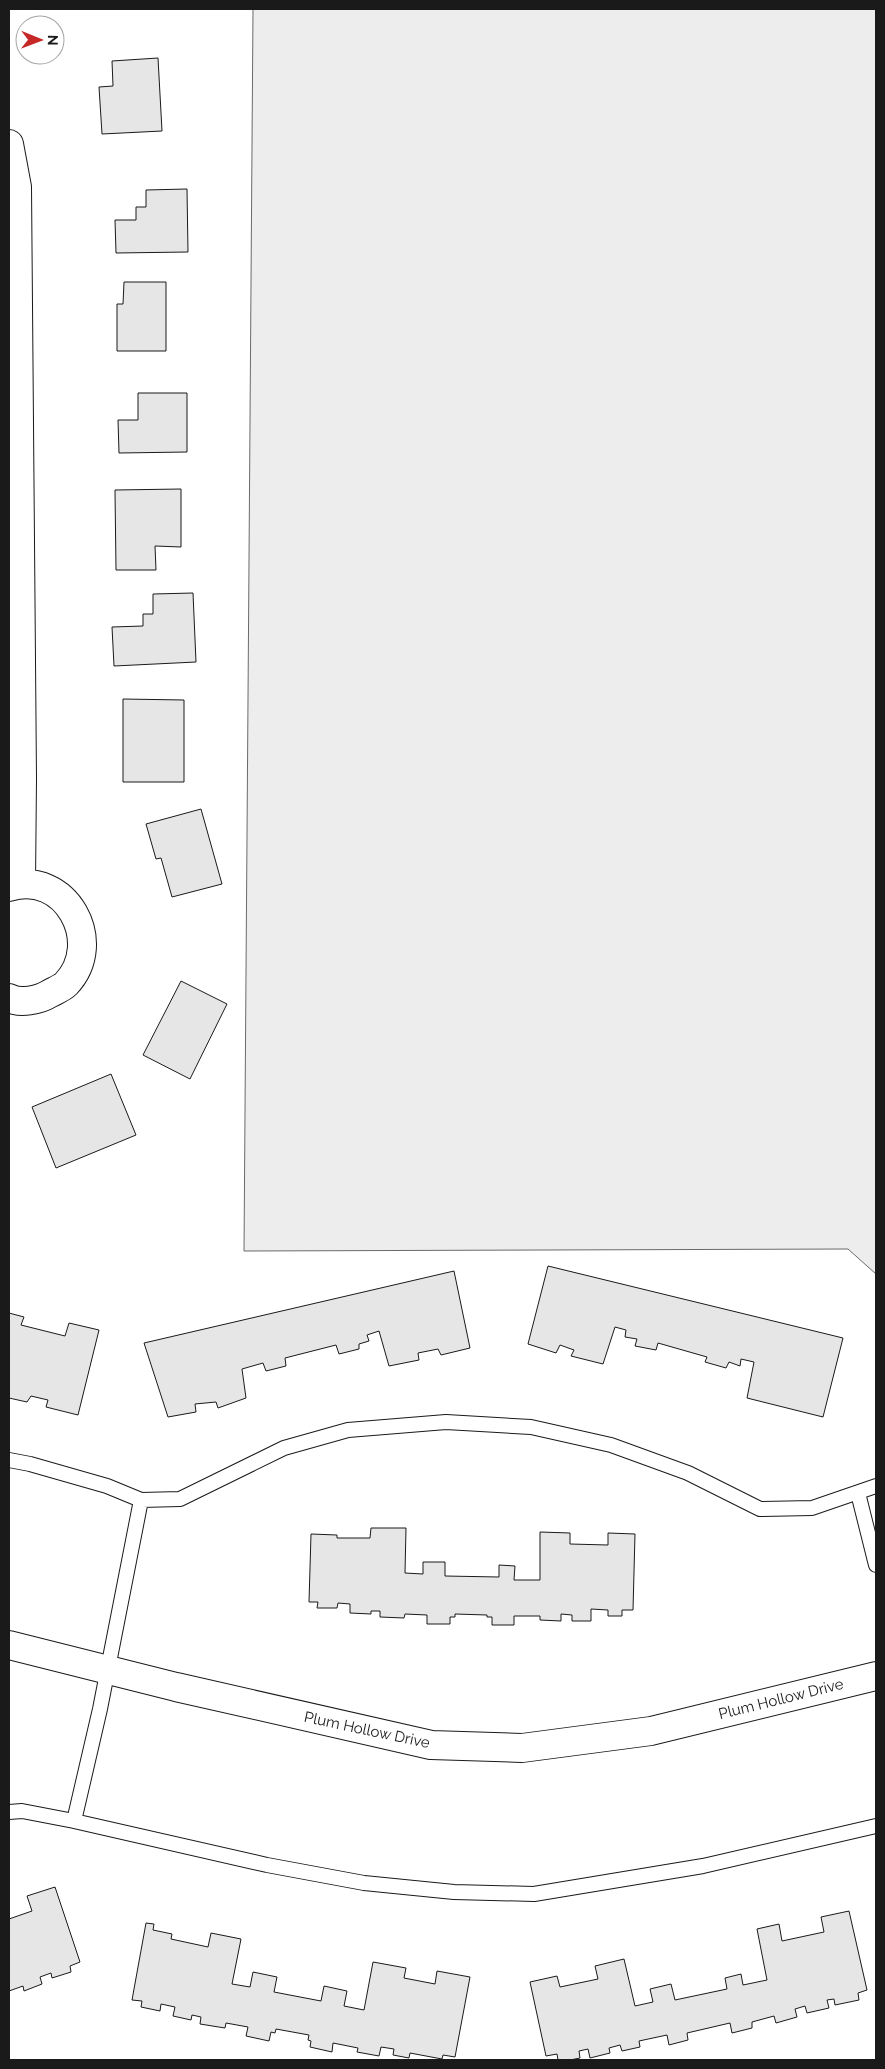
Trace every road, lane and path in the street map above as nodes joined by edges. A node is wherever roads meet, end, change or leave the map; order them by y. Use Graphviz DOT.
graph roads {
  1 [pos="9,144"];
  2 [pos="15,885"];
  3 [pos="9,998"];
  4 [pos="9,1460"];
  5 [pos="876,1486"];
  6 [pos="858,1493"];
  7 [pos="141,1500"];
  8 [pos="876,1565"];
  9 [pos="9,1645"];
  10 [pos="107,1669"];
  11 [pos="876,1676"];
  12 [pos="9,1812"];
  13 [pos="74,1821"];
  14 [pos="876,1826"];
  1 -- 2 [label="street"];
  2 -- 3 [label="street"];
  4 -- 7 [label="lane"];
  5 -- 6 [label="lane"];
  6 -- 7 [label="lane"];
  6 -- 8 [label="lane"];
  7 -- 10 [label="lane"];
  9 -- 10 [label="street, Plum Hollow Drive"];
  10 -- 11 [label="street, Plum Hollow Drive"];
  10 -- 13 [label="lane"];
  12 -- 13 [label="lane"];
  13 -- 14 [label="lane"];
}
